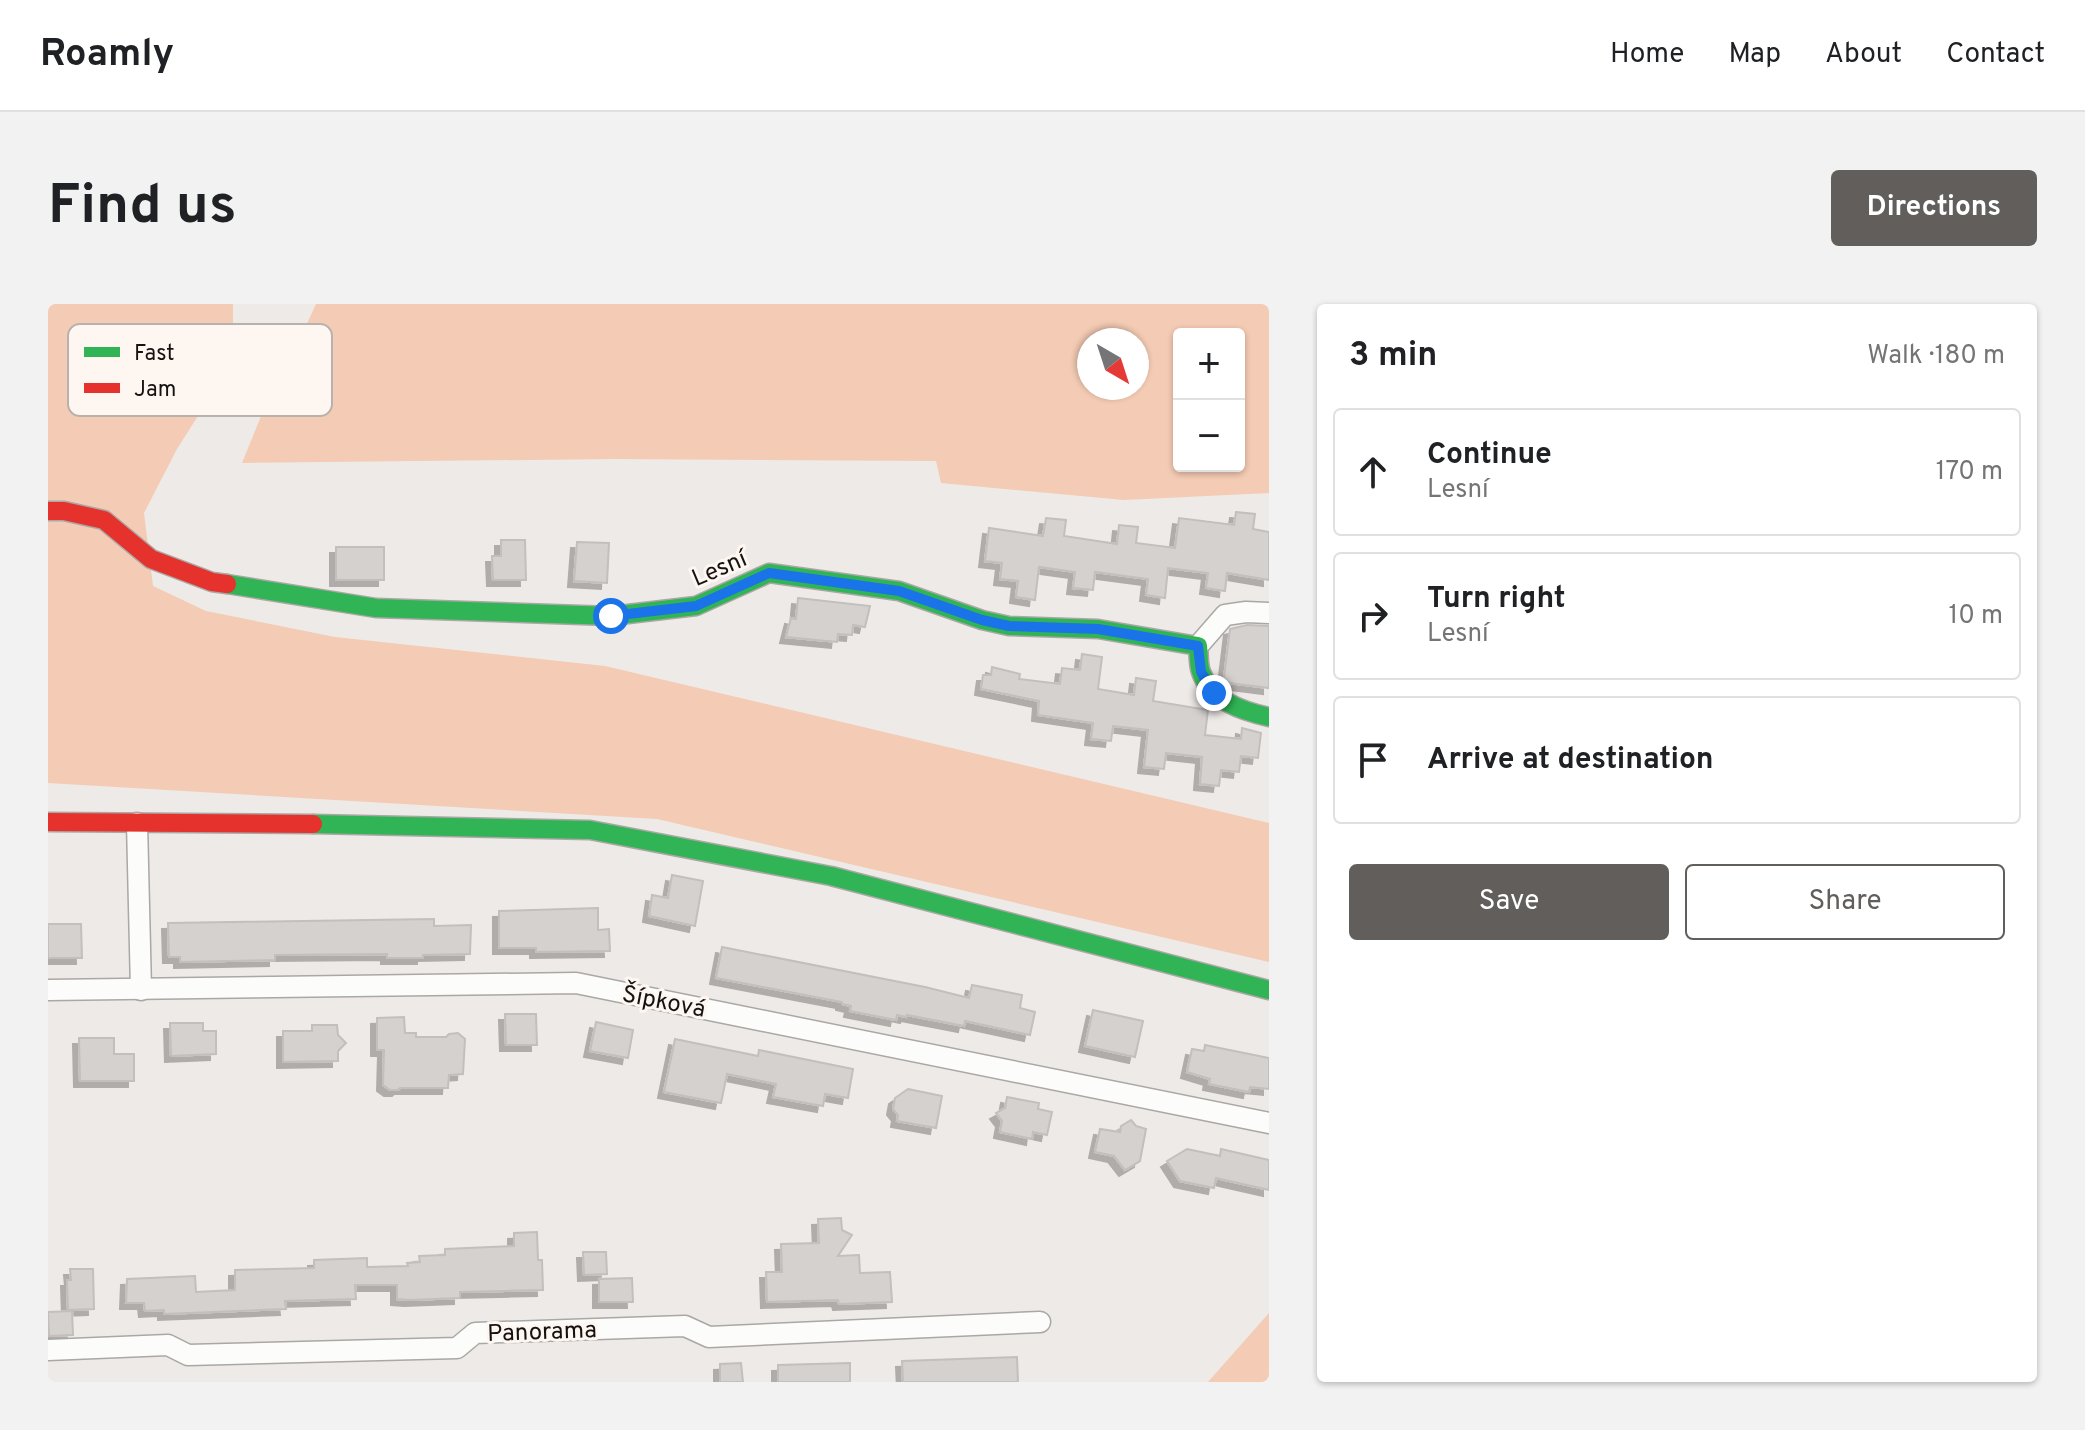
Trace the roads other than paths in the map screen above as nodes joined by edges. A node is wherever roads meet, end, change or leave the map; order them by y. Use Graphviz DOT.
graph roads {
  1 [pos="56,511"];
  2 [pos="1269,613"];
  3 [pos="1198,646"];
  4 [pos="1269,717"];
  5 [pos="48,822"];
  6 [pos="137,823"];
  7 [pos="48,990"];
  8 [pos="141,990"];
  9 [pos="1269,990"];
  10 [pos="1269,1123"];
  11 [pos="1040,1322"];
  12 [pos="48,1350"];
  1 -- 3 [label="street, Lesní"];
  2 -- 3 [label="street"];
  3 -- 4 [label="street"];
  5 -- 6 [label="street"];
  6 -- 8 [label="street"];
  6 -- 9 [label="street"];
  7 -- 8 [label="street, Šípková"];
  8 -- 10 [label="street, Šípková"];
  11 -- 12 [label="street, Panorama"];
}
